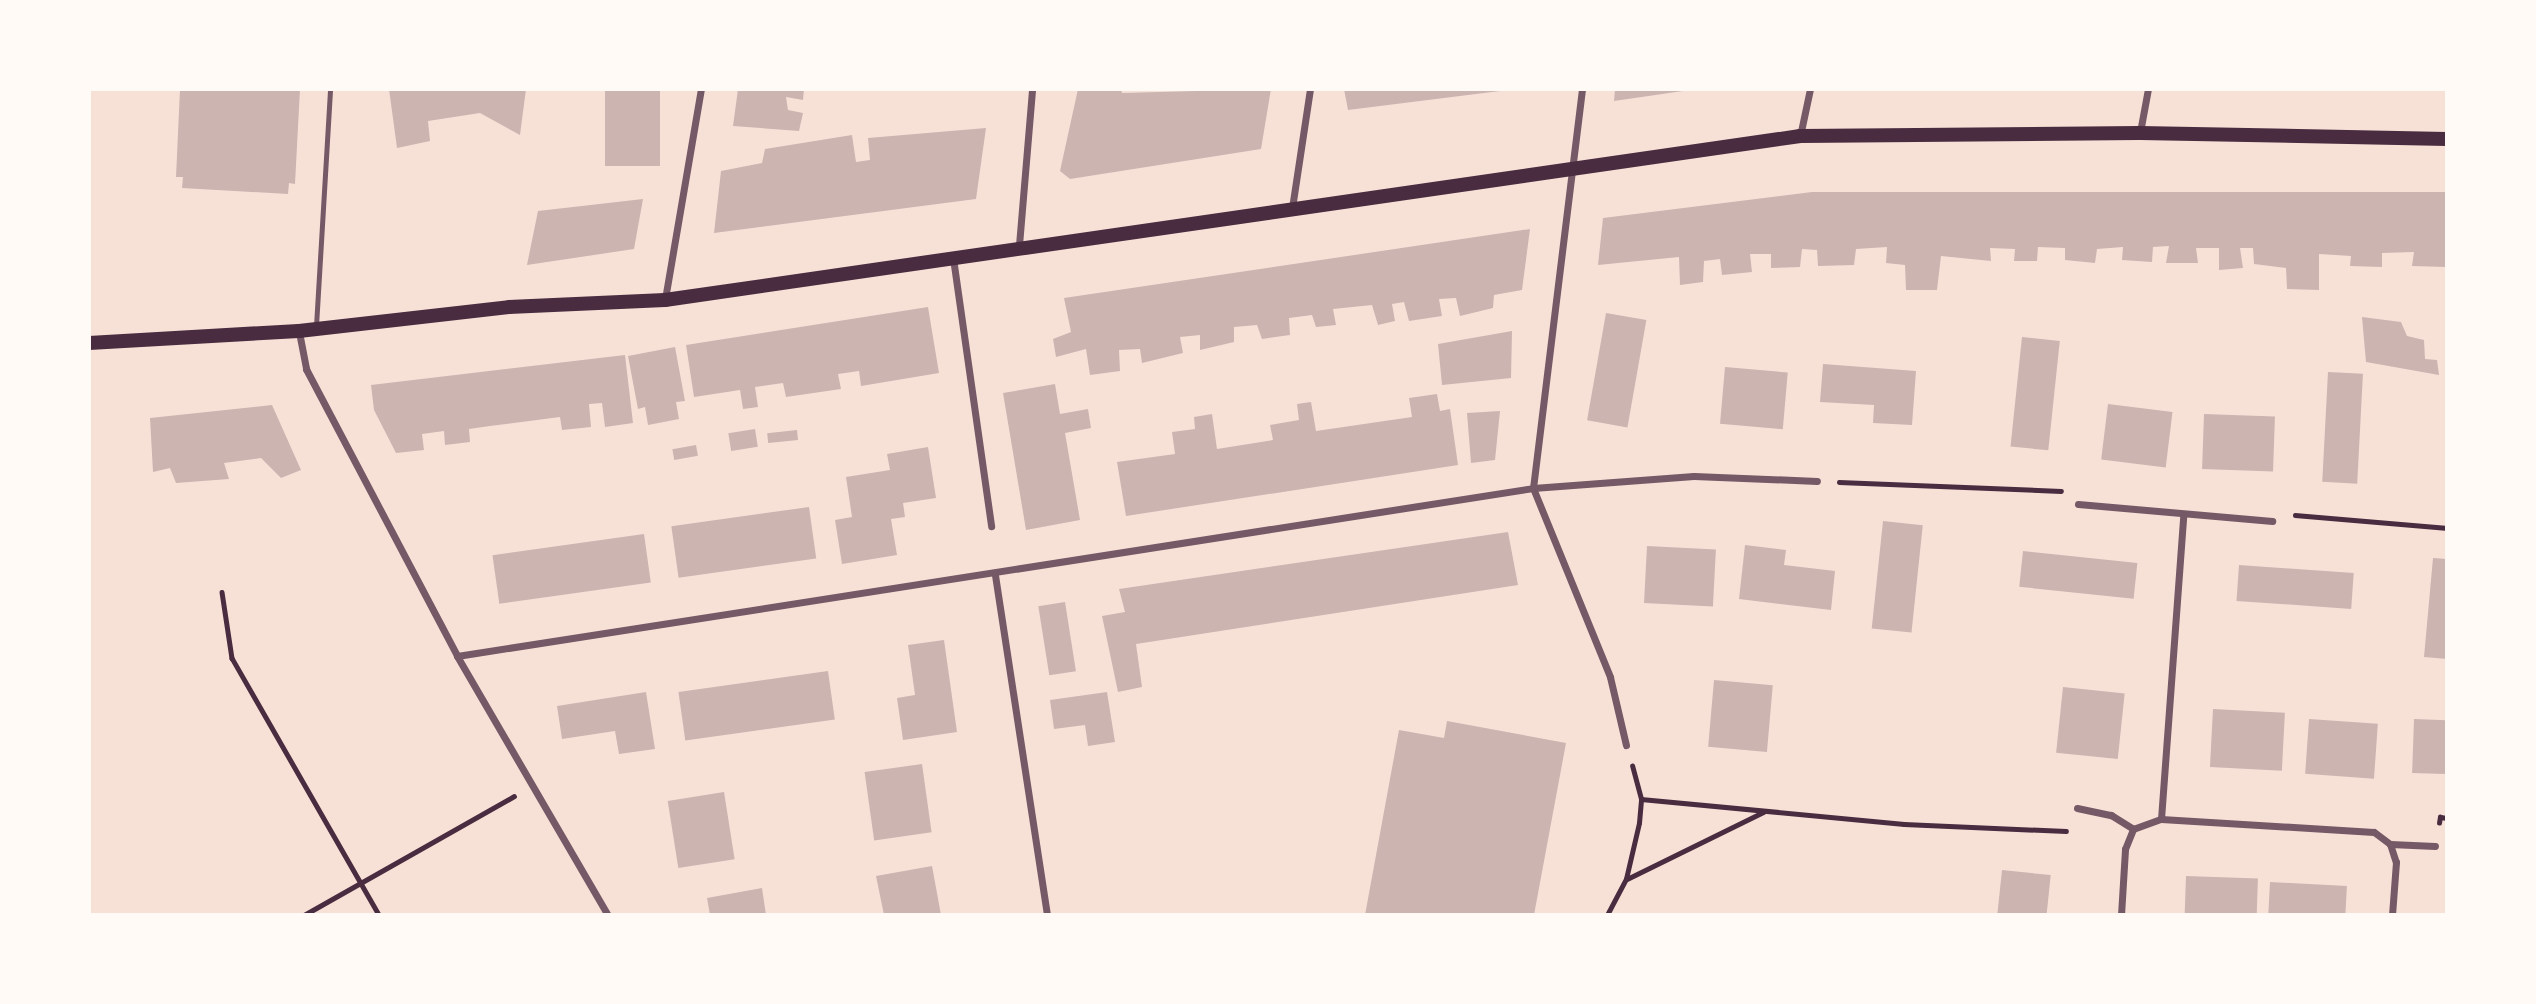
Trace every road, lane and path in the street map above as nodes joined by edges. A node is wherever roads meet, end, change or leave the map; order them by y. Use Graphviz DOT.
graph roads {
  1 [pos="330,89"];
  2 [pos="701,89"];
  3 [pos="1031,89"];
  4 [pos="1310,89"];
  5 [pos="1582,89"];
  6 [pos="1810,89"];
  7 [pos="2148,89"];
  8 [pos="2140,133"];
  9 [pos="1800,136"];
  10 [pos="2447,139"];
  11 [pos="1575,167"];
  12 [pos="1292,208"];
  13 [pos="1019,246"];
  14 [pos="953,258"];
  15 [pos="665,300"];
  16 [pos="316,326"];
  17 [pos="299,331"];
  18 [pos="89,343"];
  19 [pos="1817,481"];
  20 [pos="1533,488"];
  21 [pos="2078,504"];
  22 [pos="2183,516"];
  23 [pos="2272,521"];
  24 [pos="991,526"];
  25 [pos="2447,528"];
  26 [pos="995,575"];
  27 [pos="222,592"];
  28 [pos="457,656"];
  29 [pos="1626,745"];
  30 [pos="533,785"];
  31 [pos="1641,799"];
  32 [pos="2077,808"];
  33 [pos="1764,811"];
  34 [pos="2161,819"];
  35 [pos="2133,829"];
  36 [pos="2390,844"];
  37 [pos="2435,846"];
  38 [pos="1626,879"];
  39 [pos="361,883"];
  40 [pos="304,915"];
  41 [pos="379,915"];
  42 [pos="608,915"];
  43 [pos="1047,915"];
  44 [pos="1607,915"];
  45 [pos="2121,915"];
  46 [pos="2392,915"];
  1 -- 16 [label="lane"];
  2 -- 15 [label="street"];
  3 -- 13 [label="street"];
  4 -- 12 [label="street"];
  5 -- 11 [label="street"];
  6 -- 9 [label="street"];
  7 -- 8 [label="street"];
  8 -- 9 [label="main road"];
  8 -- 10 [label="main road"];
  9 -- 11 [label="main road"];
  11 -- 12 [label="main road"];
  11 -- 20 [label="street"];
  12 -- 13 [label="main road"];
  13 -- 14 [label="main road"];
  14 -- 15 [label="main road"];
  14 -- 24 [label="street"];
  15 -- 16 [label="main road"];
  16 -- 17 [label="main road"];
  17 -- 18 [label="main road"];
  17 -- 28 [label="street"];
  19 -- 20 [label="street"];
  19 -- 21 [label="path"];
  20 -- 26 [label="street"];
  20 -- 29 [label="street"];
  21 -- 22 [label="street"];
  22 -- 23 [label="street"];
  22 -- 34 [label="street"];
  23 -- 25 [label="path"];
  26 -- 28 [label="street"];
  26 -- 43 [label="street"];
  27 -- 39 [label="path"];
  28 -- 30 [label="street"];
  29 -- 31 [label="path"];
  30 -- 39 [label="path"];
  30 -- 42 [label="street"];
  31 -- 33 [label="path"];
  31 -- 38 [label="path"];
  32 -- 33 [label="path"];
  32 -- 35 [label="street"];
  33 -- 38 [label="path"];
  34 -- 35 [label="street"];
  34 -- 36 [label="street"];
  35 -- 45 [label="street"];
  36 -- 37 [label="street"];
  36 -- 46 [label="street"];
  38 -- 44 [label="path"];
  39 -- 40 [label="path"];
  39 -- 41 [label="path"];
}
